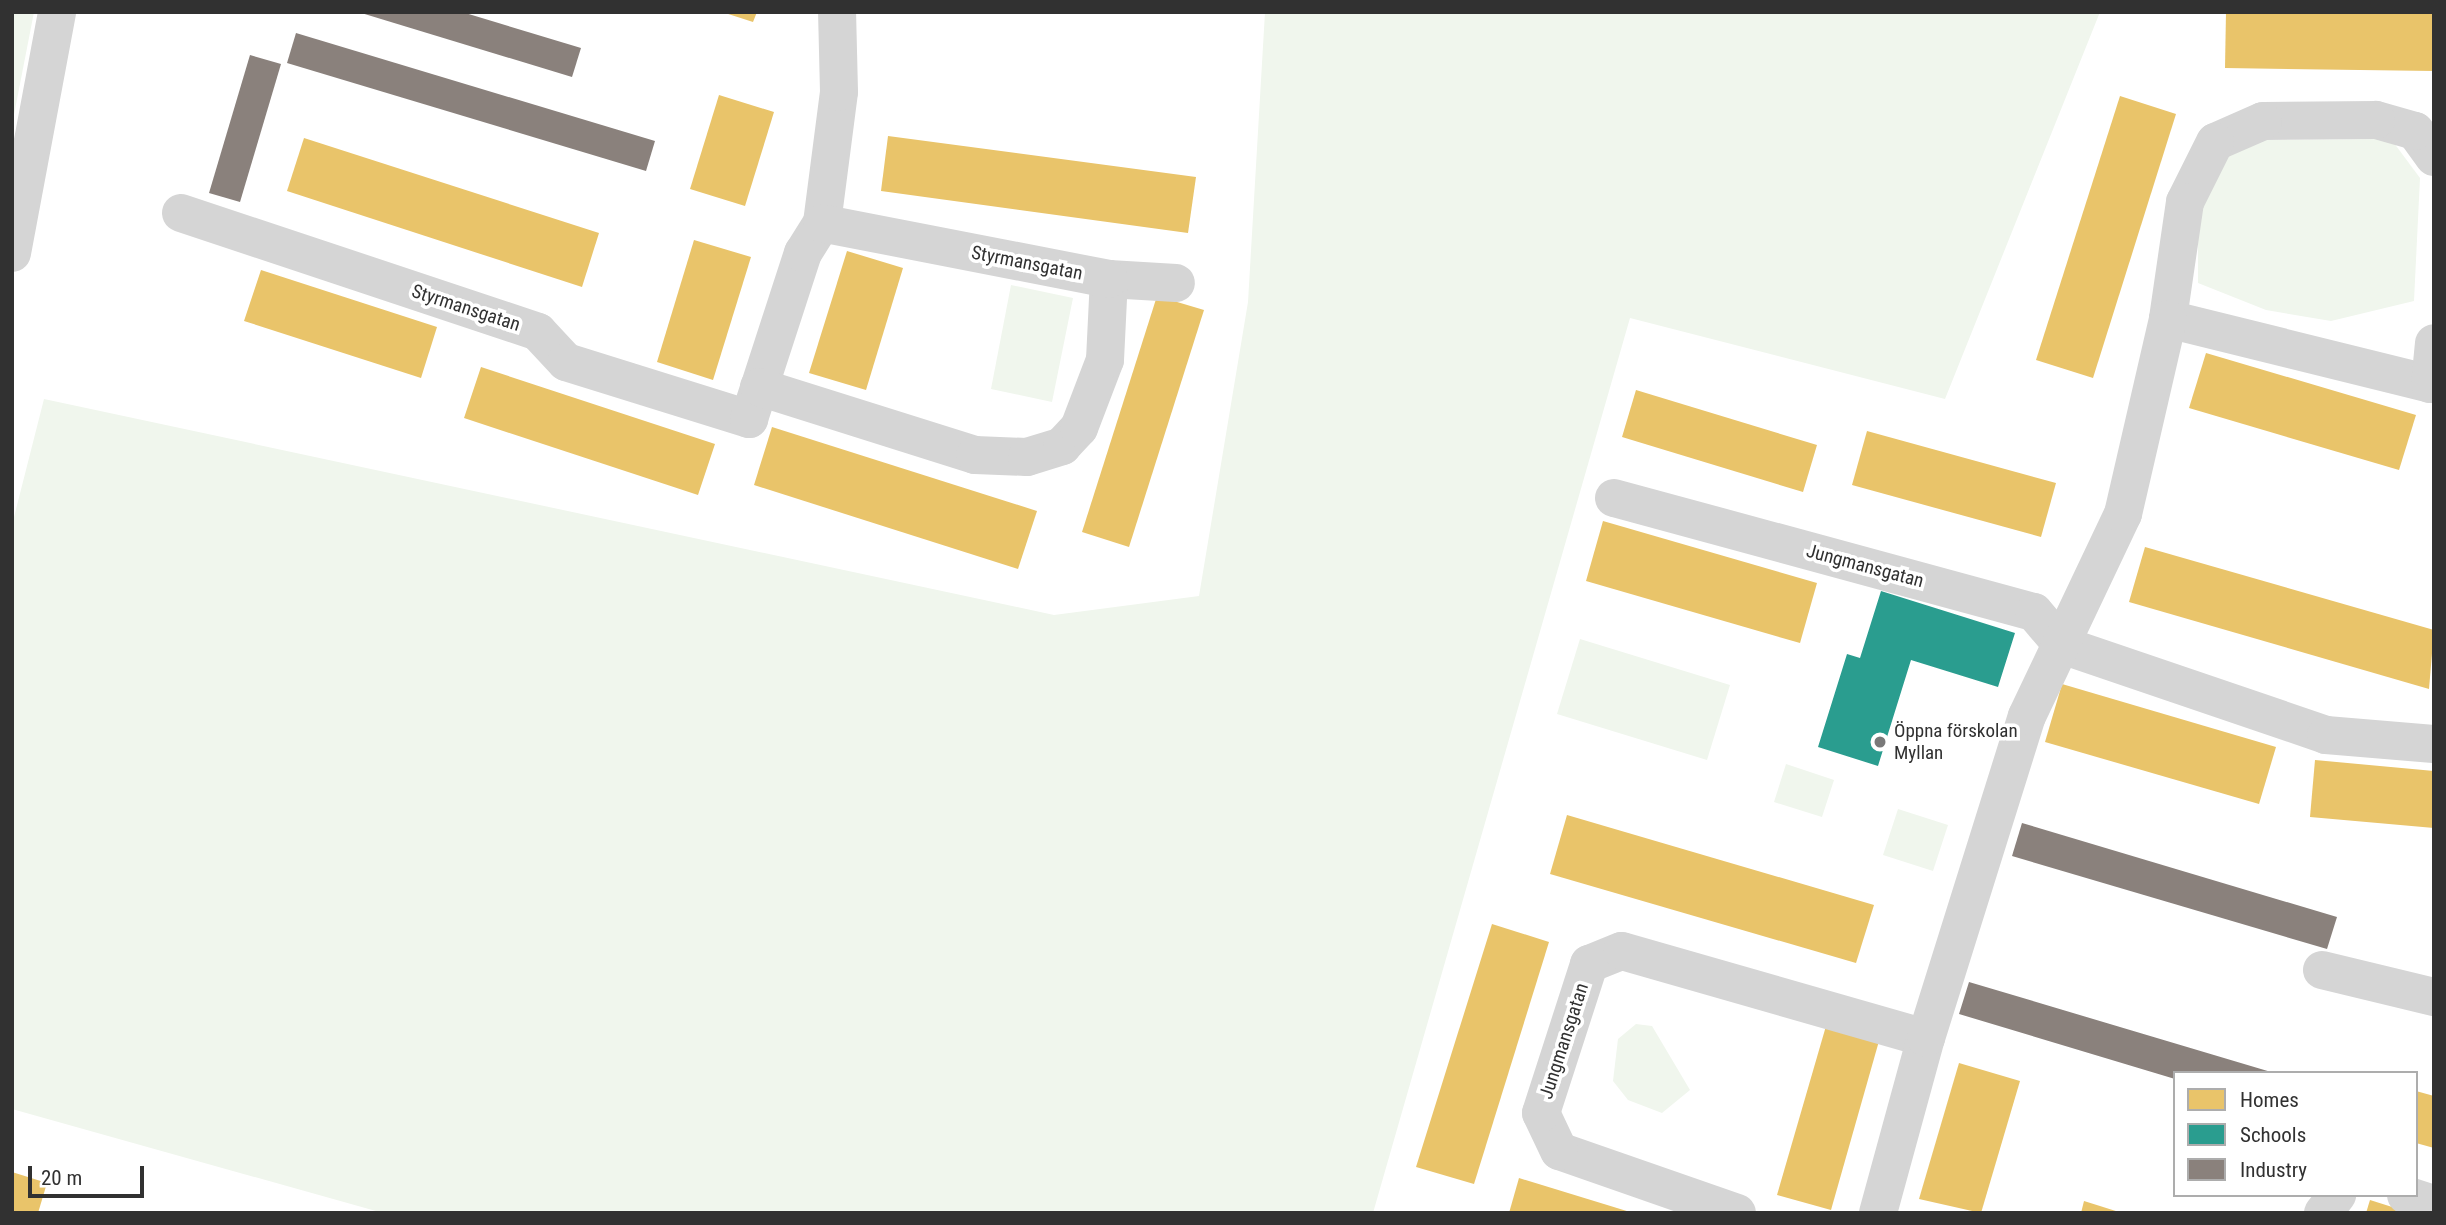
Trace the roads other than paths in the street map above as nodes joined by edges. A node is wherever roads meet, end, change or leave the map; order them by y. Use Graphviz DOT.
graph roads {
  1 [pos="57,12"];
  2 [pos="837,12"];
  3 [pos="2434,157"];
  4 [pos="181,213"];
  5 [pos="822,223"];
  6 [pos="12,253"];
  7 [pos="1109,279"];
  8 [pos="1176,283"];
  9 [pos="2168,319"];
  10 [pos="2434,343"];
  11 [pos="2432,386"];
  12 [pos="759,387"];
  13 [pos="1614,498"];
  14 [pos="2062,645"];
  15 [pos="2434,744"];
  16 [pos="2322,970"];
  17 [pos="2434,997"];
  18 [pos="1926,1038"];
  19 [pos="2335,1197"];
  20 [pos="2412,1197"];
  21 [pos="2434,1204"];
  22 [pos="1737,1213"];
  23 [pos="1878,1213"];
  24 [pos="2323,1213"];
  1 -- 6 [label="street"];
  2 -- 5 [label="street, Styrmansgatan"];
  3 -- 9 [label="street"];
  4 -- 12 [label="street, Styrmansgatan"];
  5 -- 7 [label="street, Styrmansgatan"];
  5 -- 12 [label="street, Styrmansgatan"];
  7 -- 8 [label="street, Styrmansgatan"];
  7 -- 12 [label="street, Styrmansgatan"];
  9 -- 11 [label="street"];
  9 -- 14 [label="street"];
  10 -- 11 [label="street"];
  13 -- 14 [label="street, Jungmansgatan"];
  14 -- 15 [label="street"];
  14 -- 18 [label="street"];
  16 -- 17 [label="street"];
  18 -- 22 [label="street, Jungmansgatan"];
  18 -- 23 [label="street"];
  19 -- 24 [label="street"];
  20 -- 21 [label="street"];
}
